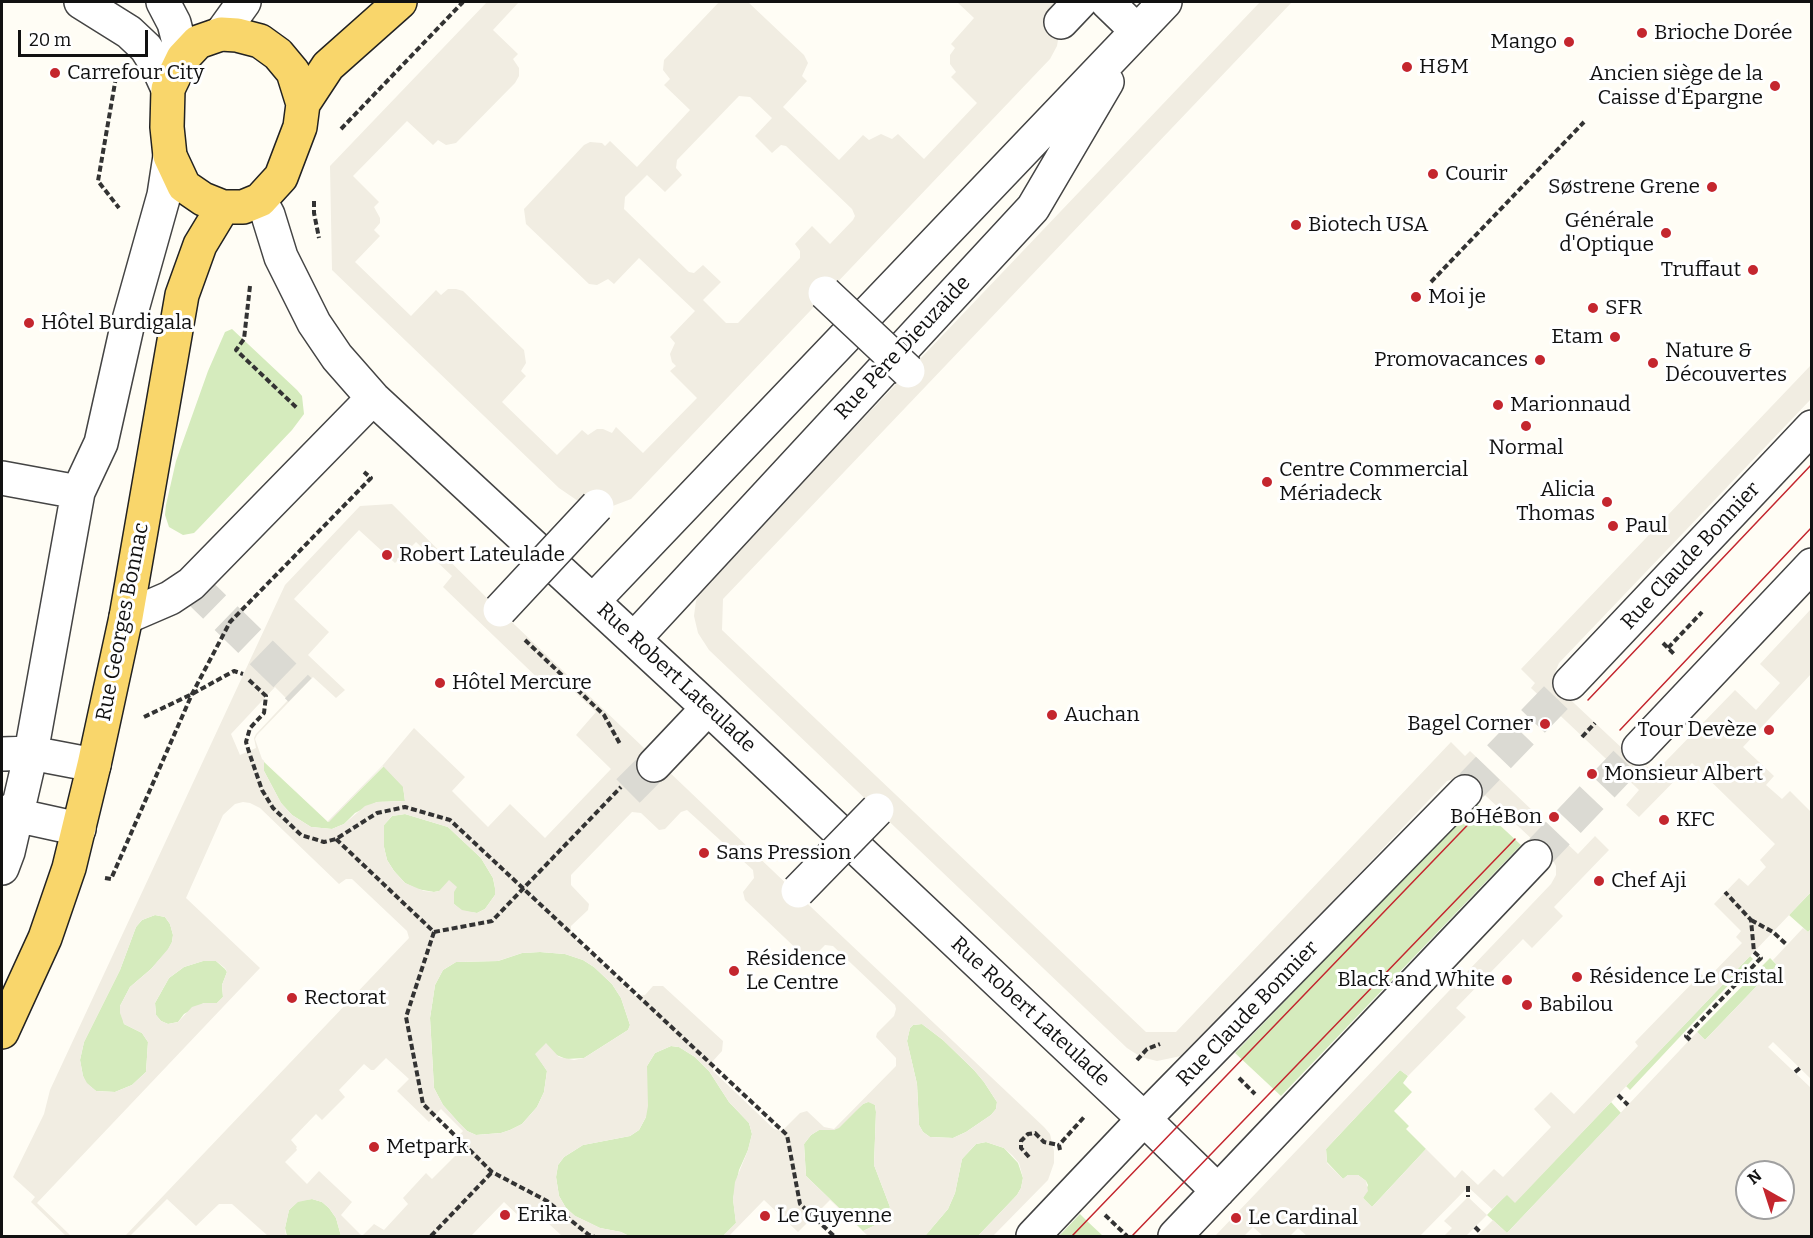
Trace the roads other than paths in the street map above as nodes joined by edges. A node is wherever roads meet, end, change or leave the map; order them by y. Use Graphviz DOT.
graph roads {
  1 [pos="81,2"];
  2 [pos="163,2"];
  3 [pos="243,2"];
  4 [pos="400,2"];
  5 [pos="1107,2"];
  6 [pos="1165,2"];
  7 [pos="1137,32"];
  8 [pos="221,34"];
  9 [pos="183,58"];
  10 [pos="168,89"];
  11 [pos="303,104"];
  12 [pos="171,156"];
  13 [pos="260,200"];
  14 [pos="223,207"];
  15 [pos="825,293"];
  16 [pos="908,371"];
  17 [pos="373,398"];
  18 [pos="1812,428"];
  19 [pos="2,478"];
  20 [pos="78,492"];
  21 [pos="597,506"];
  22 [pos="1812,565"];
  23 [pos="593,601"];
  24 [pos="500,610"];
  25 [pos="126,617"];
  26 [pos="634,639"];
  27 [pos="1570,683"];
  28 [pos="708,708"];
  29 [pos="1638,748"];
  30 [pos="16,754"];
  31 [pos="94,765"];
  32 [pos="636,766"];
  33 [pos="1465,792"];
  34 [pos="877,810"];
  35 [pos="9,813"];
  36 [pos="79,829"];
  37 [pos="1535,857"];
  38 [pos="2,868"];
  39 [pos="798,891"];
  40 [pos="2,1032"];
  41 [pos="1144,1119"];
  42 [pos="1218,1191"];
  43 [pos="1033,1236"];
  44 [pos="1175,1236"];
  1 -- 10 [label="street"];
  2 -- 9 [label="street"];
  3 -- 8 [label="street"];
  4 -- 11 [label="main road"];
  5 -- 7 [label="street"];
  6 -- 7 [label="street, Rue Père Dieuzaide"];
  7 -- 23 [label="street, Rue Père Dieuzaide"];
  7 -- 26 [label="street, Rue Père Dieuzaide"];
  8 -- 9 [label="main road"];
  8 -- 11 [label="main road"];
  9 -- 10 [label="main road"];
  10 -- 12 [label="main road"];
  11 -- 13 [label="main road"];
  12 -- 14 [label="main road"];
  12 -- 20 [label="street"];
  13 -- 14 [label="main road"];
  13 -- 17 [label="street, Rue Robert Lateulade"];
  14 -- 25 [label="main road, Rue Georges Bonnac"];
  15 -- 16 [label="street, bridge"];
  17 -- 23 [label="street, Rue Robert Lateulade"];
  17 -- 25 [label="street"];
  18 -- 27 [label="street, Rue Claude Bonnier"];
  19 -- 20 [label="street"];
  20 -- 30 [label="street"];
  21 -- 24 [label="street, bridge"];
  22 -- 29 [label="street"];
  23 -- 26 [label="street, Rue Robert Lateulade"];
  25 -- 31 [label="main road, Rue Georges Bonnac"];
  26 -- 28 [label="street, Rue Robert Lateulade"];
  28 -- 32 [label="street"];
  28 -- 41 [label="street, Rue Robert Lateulade"];
  30 -- 31 [label="street"];
  30 -- 35 [label="street"];
  31 -- 36 [label="main road, Rue Georges Bonnac"];
  33 -- 41 [label="street, Rue Claude Bonnier"];
  34 -- 39 [label="street, bridge"];
  35 -- 36 [label="street"];
  35 -- 38 [label="street"];
  36 -- 40 [label="main road, Rue Georges Bonnac"];
  37 -- 42 [label="street"];
  41 -- 42 [label="street, Rue Robert Lateulade"];
  41 -- 43 [label="street, Rue Claude Bonnier"];
  42 -- 44 [label="street"];
}
